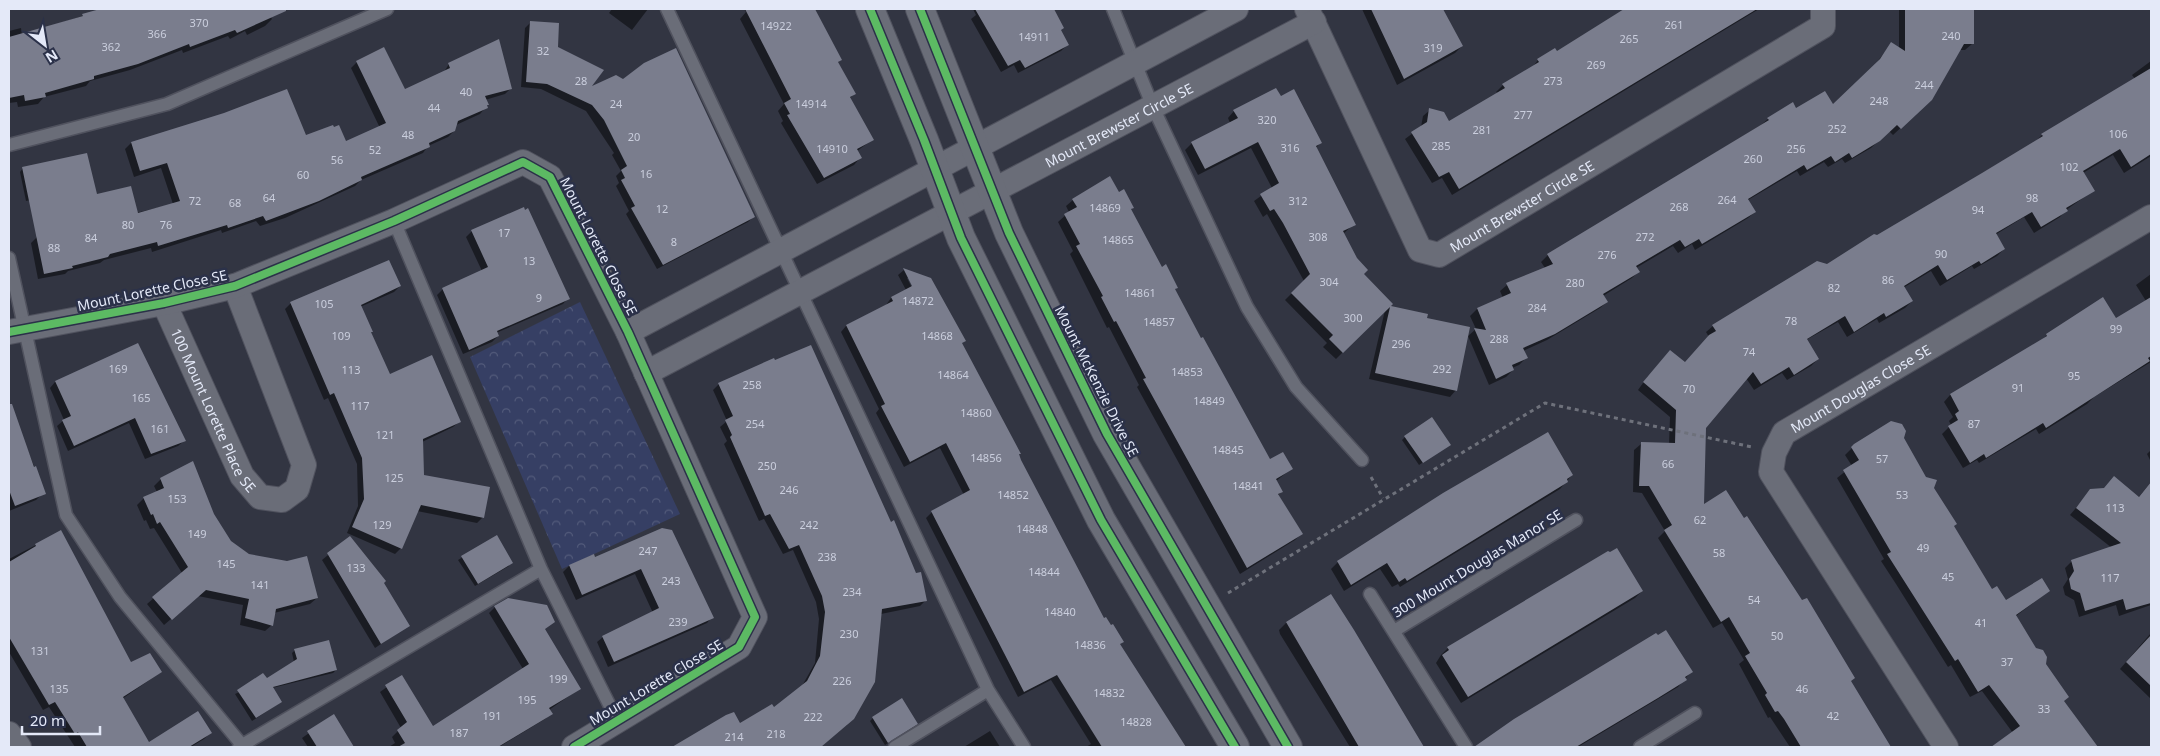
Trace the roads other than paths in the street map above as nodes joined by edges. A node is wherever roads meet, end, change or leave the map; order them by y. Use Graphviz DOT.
graph roads {
  1 [pos="387,9"];
  2 [pos="667,9"];
  3 [pos="870,9"];
  4 [pos="920,9"];
  5 [pos="1113,9"];
  6 [pos="1236,9"];
  7 [pos="1823,9"];
  8 [pos="1310,16"];
  9 [pos="1135,62"];
  10 [pos="1153,107"];
  11 [pos="9,145"];
  12 [pos="975,148"];
  13 [pos="935,170"];
  14 [pos="992,191"];
  15 [pos="950,213"];
  16 [pos="2151,218"];
  17 [pos="394,220"];
  18 [pos="780,252"];
  19 [pos="9,258"];
  20 [pos="235,286"];
  21 [pos="800,292"];
  22 [pos="164,303"];
  23 [pos="17,330"];
  24 [pos="628,332"];
  25 [pos="646,373"];
  26 [pos="1362,460"];
  27 [pos="1576,520"];
  28 [pos="541,568"];
  29 [pos="1370,594"];
  30 [pos="1394,631"];
  31 [pos="988,690"];
  32 [pos="1695,713"];
  33 [pos="618,720"];
  34 [pos="9,734"];
  35 [pos="241,746"];
  36 [pos="20,747"];
  37 [pos="574,747"];
  38 [pos="895,747"];
  39 [pos="1024,747"];
  40 [pos="1234,747"];
  41 [pos="1288,747"];
  42 [pos="1466,747"];
  43 [pos="1640,747"];
  44 [pos="1946,747"];
  1 -- 11 [label="lane"];
  2 -- 18 [label="lane"];
  3 -- 13 [label="street"];
  4 -- 12 [label="street, Mount McKenzie Drive SE"];
  5 -- 9 [label="lane"];
  6 -- 9 [label="street"];
  7 -- 8 [label="street, Mount Brewster Circle SE"];
  8 -- 10 [label="street, Mount Brewster Circle SE"];
  9 -- 10 [label="lane"];
  9 -- 12 [label="street"];
  10 -- 14 [label="street, Mount Brewster Circle SE"];
  10 -- 26 [label="lane"];
  12 -- 13 [label="street"];
  12 -- 14 [label="street, Mount McKenzie Drive SE"];
  13 -- 15 [label="street"];
  13 -- 18 [label="street, Mount Lorette Close SE"];
  14 -- 15 [label="street, Mount Brewster Circle SE"];
  14 -- 41 [label="street, Mount McKenzie Drive SE"];
  15 -- 21 [label="street"];
  15 -- 40 [label="street"];
  16 -- 44 [label="street, Mount Douglas Close SE"];
  17 -- 20 [label="street, Mount Lorette Close SE"];
  17 -- 24 [label="street, Mount Lorette Close SE"];
  17 -- 28 [label="lane"];
  18 -- 21 [label="lane"];
  18 -- 24 [label="street, Mount Lorette Close SE"];
  19 -- 23 [label="lane"];
  20 -- 22 [label="street, Mount Lorette Close SE"];
  20 -- 22 [label="street, 100 Mount Lorette Place SE"];
  21 -- 25 [label="street"];
  21 -- 31 [label="lane"];
  22 -- 23 [label="street, Mount Lorette Close SE"];
  23 -- 35 [label="lane"];
  24 -- 25 [label="street, Mount Lorette Close SE"];
  25 -- 33 [label="street, Mount Lorette Close SE"];
  27 -- 30 [label="lane, 300 Mount Douglas Manor SE"];
  28 -- 33 [label="lane"];
  28 -- 35 [label="lane"];
  29 -- 30 [label="lane, 300 Mount Douglas Manor SE"];
  30 -- 42 [label="lane, 300 Mount Douglas Manor SE"];
  31 -- 38 [label="lane"];
  31 -- 39 [label="lane"];
  32 -- 43 [label="lane"];
  33 -- 37 [label="street, Mount Lorette Close SE"];
  34 -- 36 [label="street"];
}
